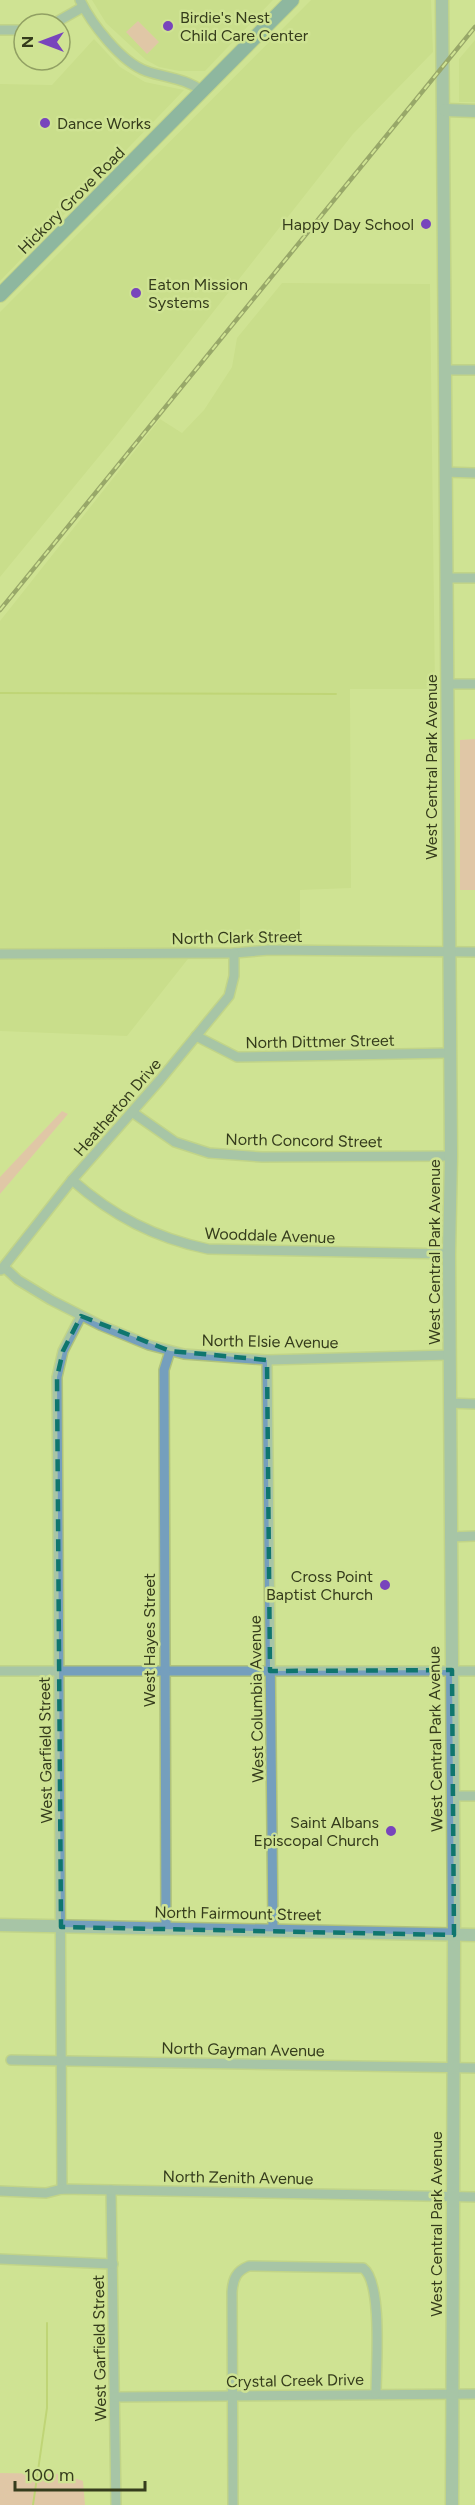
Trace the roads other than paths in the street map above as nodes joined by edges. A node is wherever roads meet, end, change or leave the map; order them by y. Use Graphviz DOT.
graph roads {
  1 [pos="292,0"];
  2 [pos="442,0"];
  3 [pos="81,3"];
  4 [pos="202,91"];
  5 [pos="444,110"];
  6 [pos="475,111"];
  7 [pos="0,295"];
  8 [pos="444,370"];
  9 [pos="475,370"];
  10 [pos="445,472"];
  11 [pos="475,473"];
  12 [pos="446,578"];
  13 [pos="475,578"];
  14 [pos="447,684"];
  15 [pos="475,684"];
  16 [pos="448,950"];
  17 [pos="475,952"];
  18 [pos="234,953"];
  19 [pos="0,954"];
  20 [pos="196,1036"];
  21 [pos="449,1053"];
  22 [pos="132,1112"];
  23 [pos="451,1156"];
  24 [pos="72,1180"];
  25 [pos="449,1254"];
  26 [pos="2,1269"];
  27 [pos="81,1316"];
  28 [pos="170,1351"];
  29 [pos="449,1355"];
  30 [pos="267,1360"];
  31 [pos="449,1403"];
  32 [pos="475,1404"];
  33 [pos="475,1536"];
  34 [pos="450,1537"];
  35 [pos="0,1671"];
  36 [pos="59,1671"];
  37 [pos="164,1671"];
  38 [pos="270,1671"];
  39 [pos="452,1671"];
  40 [pos="475,1671"];
  41 [pos="452,1796"];
  42 [pos="475,1796"];
  43 [pos="0,1925"];
  44 [pos="61,1927"];
  45 [pos="166,1929"];
  46 [pos="273,1929"];
  47 [pos="454,1935"];
  48 [pos="475,1935"];
  49 [pos="11,2060"];
  50 [pos="63,2060"];
  51 [pos="453,2067"];
  52 [pos="475,2068"];
  53 [pos="62,2189"];
  54 [pos="111,2190"];
  55 [pos="0,2192"];
  56 [pos="452,2196"];
  57 [pos="475,2197"];
  58 [pos="0,2259"];
  59 [pos="113,2264"];
  60 [pos="452,2393"];
  61 [pos="376,2394"];
  62 [pos="475,2394"];
  63 [pos="234,2396"];
  64 [pos="115,2397"];
  65 [pos="116,2505"];
  66 [pos="233,2505"];
  67 [pos="452,2505"];
  1 -- 4 [label="main road, Hickory Grove Road"];
  2 -- 5 [label="street, West Central Park Avenue"];
  3 -- 4 [label="street"];
  4 -- 7 [label="main road, Hickory Grove Road"];
  5 -- 6 [label="street"];
  5 -- 8 [label="street, West Central Park Avenue"];
  8 -- 9 [label="street"];
  8 -- 10 [label="street, West Central Park Avenue"];
  10 -- 11 [label="street"];
  10 -- 12 [label="street, West Central Park Avenue"];
  12 -- 13 [label="street"];
  12 -- 14 [label="street, West Central Park Avenue"];
  14 -- 15 [label="street"];
  14 -- 16 [label="street, West Central Park Avenue"];
  16 -- 17 [label="street, North Clark Street"];
  16 -- 18 [label="street, North Clark Street"];
  16 -- 21 [label="street, West Central Park Avenue"];
  18 -- 19 [label="street, North Clark Street"];
  18 -- 20 [label="street, Heatherton Drive"];
  20 -- 21 [label="street, North Dittmer Street"];
  20 -- 22 [label="street, Heatherton Drive"];
  21 -- 23 [label="street, West Central Park Avenue"];
  22 -- 23 [label="street, North Concord Street"];
  22 -- 24 [label="street, Heatherton Drive"];
  23 -- 25 [label="street, West Central Park Avenue"];
  24 -- 25 [label="street, Wooddale Avenue"];
  24 -- 26 [label="street, Heatherton Drive"];
  25 -- 29 [label="street, West Central Park Avenue"];
  26 -- 27 [label="street, North Elsie Avenue"];
  27 -- 28 [label="street, North Elsie Avenue"];
  27 -- 36 [label="street, West Garfield Street"];
  28 -- 30 [label="street, North Elsie Avenue"];
  28 -- 37 [label="street, West Hayes Street"];
  29 -- 30 [label="street, North Elsie Avenue"];
  29 -- 31 [label="street, West Central Park Avenue"];
  30 -- 38 [label="street, West Columbia Avenue"];
  31 -- 32 [label="street"];
  31 -- 34 [label="street, West Central Park Avenue"];
  33 -- 34 [label="street"];
  34 -- 39 [label="street, West Central Park Avenue"];
  35 -- 36 [label="street"];
  36 -- 37 [label="street"];
  36 -- 44 [label="street, West Garfield Street"];
  37 -- 38 [label="street"];
  37 -- 45 [label="street, West Hayes Street"];
  38 -- 39 [label="street"];
  38 -- 46 [label="street, West Columbia Avenue"];
  39 -- 40 [label="street"];
  39 -- 41 [label="street, West Central Park Avenue"];
  41 -- 42 [label="street"];
  41 -- 47 [label="street, West Central Park Avenue"];
  43 -- 44 [label="street, North Fairmount Street"];
  44 -- 45 [label="street, North Fairmount Street"];
  44 -- 50 [label="street, West Garfield Street"];
  45 -- 46 [label="street, North Fairmount Street"];
  46 -- 47 [label="street, North Fairmount Street"];
  47 -- 48 [label="street, North Fairmount Street"];
  47 -- 51 [label="street, West Central Park Avenue"];
  49 -- 50 [label="street, North Gayman Avenue"];
  50 -- 51 [label="street, North Gayman Avenue"];
  50 -- 53 [label="street, West Garfield Street"];
  51 -- 52 [label="street, North Gayman Avenue"];
  51 -- 56 [label="street, West Central Park Avenue"];
  53 -- 54 [label="street, North Zenith Avenue"];
  53 -- 55 [label="street, North Zenith Avenue"];
  54 -- 56 [label="street, North Zenith Avenue"];
  54 -- 59 [label="street, West Garfield Street"];
  56 -- 57 [label="street, North Zenith Avenue"];
  56 -- 60 [label="street, West Central Park Avenue"];
  58 -- 59 [label="street"];
  59 -- 64 [label="street, West Garfield Street"];
  60 -- 61 [label="street, Crystal Creek Drive"];
  60 -- 62 [label="street, Crystal Creek Drive"];
  60 -- 67 [label="street, West Central Park Avenue"];
  61 -- 63 [label="street, Crystal Creek Drive"];
  61 -- 63 [label="street"];
  63 -- 64 [label="street, Crystal Creek Drive"];
  63 -- 66 [label="street"];
  64 -- 65 [label="street, West Garfield Street"];
}
